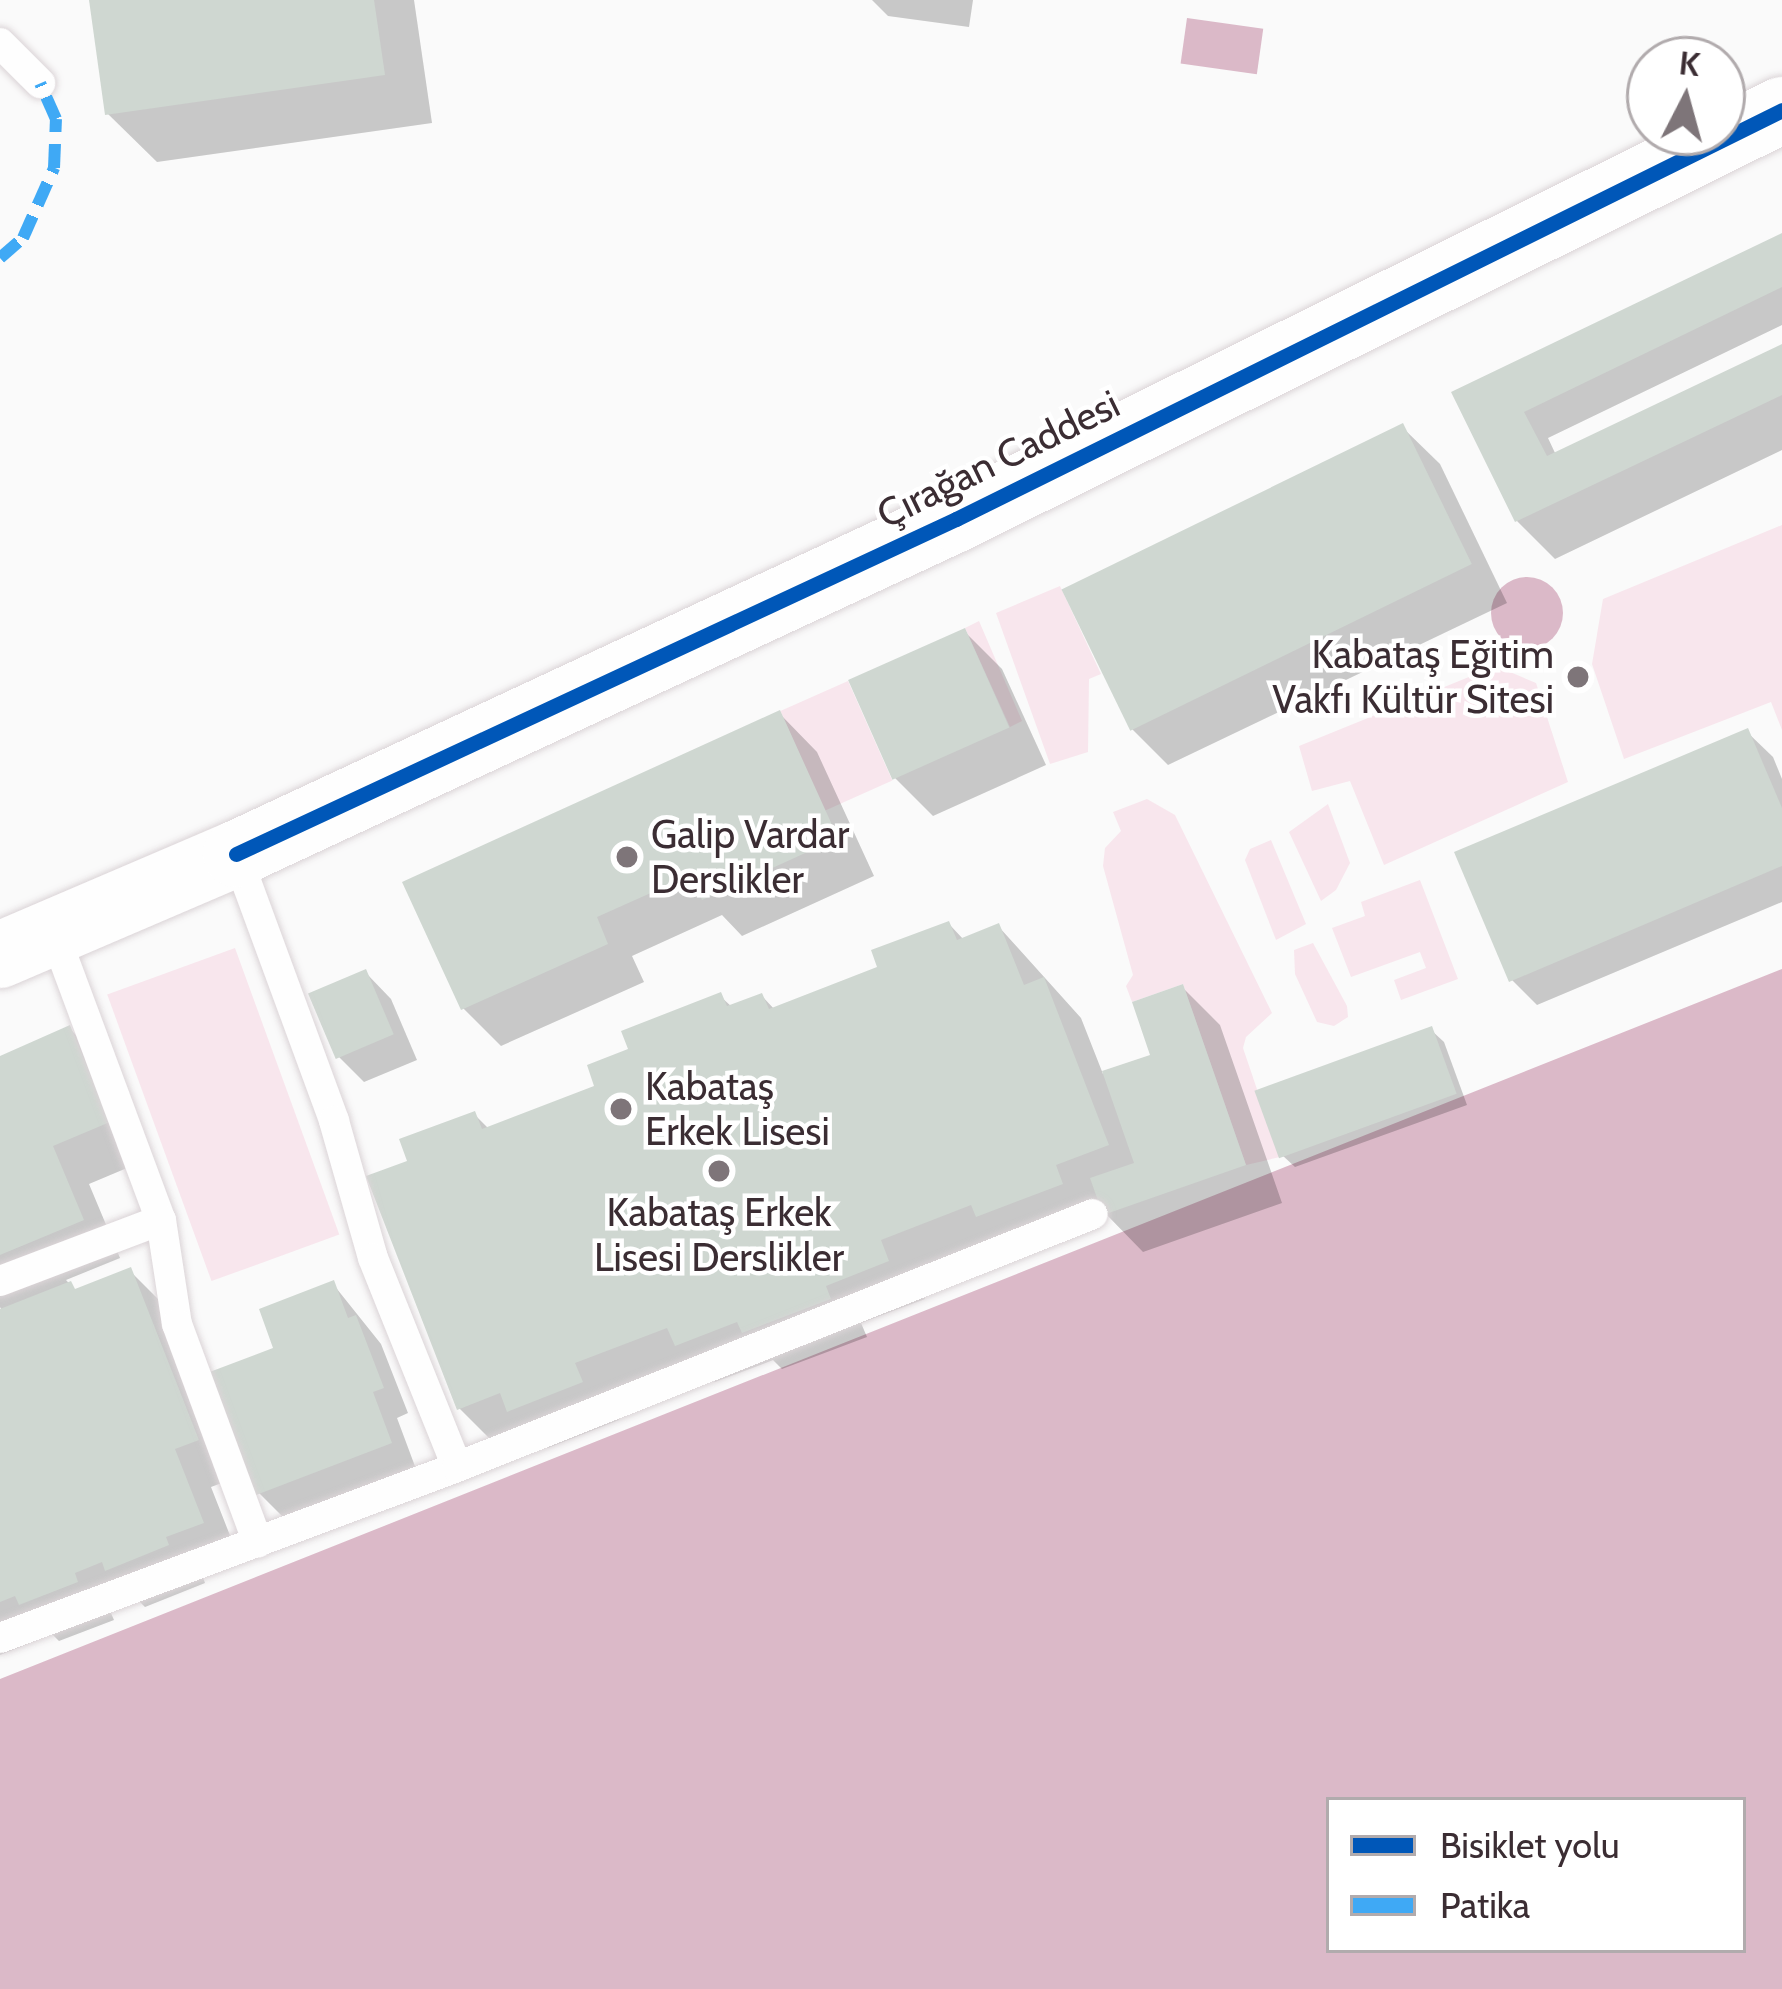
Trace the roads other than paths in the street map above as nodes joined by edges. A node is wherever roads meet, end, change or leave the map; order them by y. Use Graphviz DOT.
graph roads {
  1 [pos="0,43"];
  2 [pos="40,83"];
  3 [pos="1782,110"];
  4 [pos="236,854"];
  5 [pos="27,944"];
  6 [pos="1093,1214"];
  7 [pos="161,1220"];
  8 [pos="0,1281"];
  9 [pos="457,1468"];
  10 [pos="258,1543"];
  11 [pos="0,1638"];
  1 -- 2 [label="lane"];
  3 -- 4 [label="main road, Çırağan Caddesi"];
  4 -- 5 [label="main road, Çırağan Caddesi"];
  4 -- 9 [label="lane"];
  5 -- 7 [label="lane"];
  6 -- 9 [label="lane"];
  7 -- 8 [label="lane"];
  7 -- 10 [label="lane"];
  9 -- 10 [label="lane"];
  10 -- 11 [label="lane"];
}
